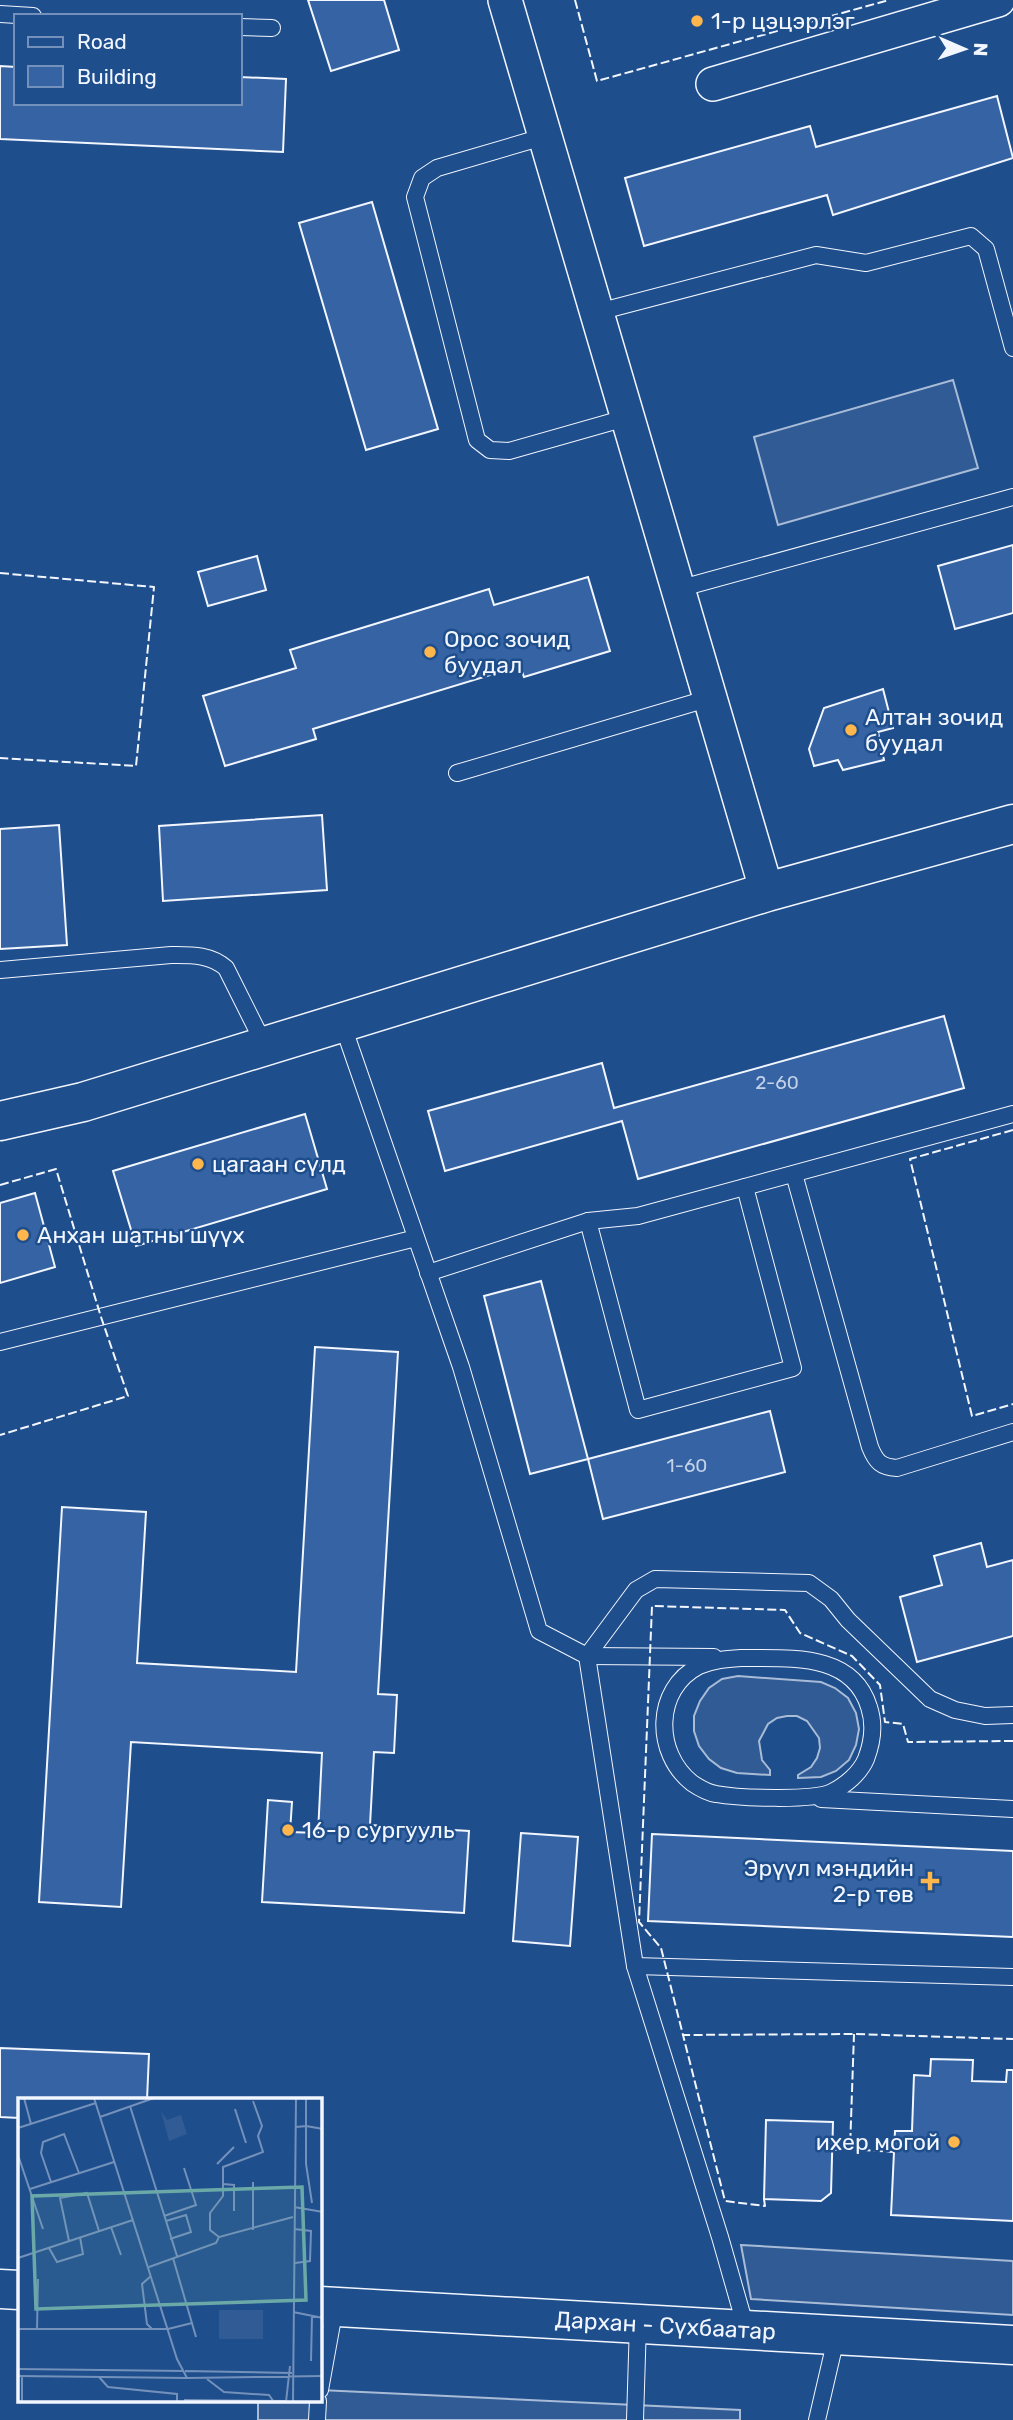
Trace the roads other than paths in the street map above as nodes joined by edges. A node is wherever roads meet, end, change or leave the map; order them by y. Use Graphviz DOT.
graph roads {
  1 [pos="505,0"];
  2 [pos="998,0"];
  3 [pos="242,27"];
  4 [pos="272,29"];
  5 [pos="713,84"];
  6 [pos="546,136"];
  7 [pos="598,312"];
  8 [pos="1013,348"];
  9 [pos="629,417"];
  10 [pos="1013,498"];
  11 [pos="678,589"];
  12 [pos="710,698"];
  13 [pos="457,773"];
  14 [pos="1013,824"];
  15 [pos="767,892"];
  16 [pos="0,970"];
  17 [pos="342,1023"];
  18 [pos="265,1046"];
  19 [pos="1013,1115"];
  20 [pos="0,1121"];
  21 [pos="794,1174"];
  22 [pos="745,1187"];
  23 [pos="588,1221"];
  24 [pos="416,1238"];
  25 [pos="428,1273"];
  26 [pos="0,1342"];
  27 [pos="1013,1432"];
  28 [pos="587,1656"];
  29 [pos="741,1658"];
  30 [pos="1013,1715"];
  31 [pos="808,1798"];
  32 [pos="1013,1809"];
  33 [pos="635,1966"];
  34 [pos="1013,1977"];
  35 [pos="0,2289"];
  36 [pos="18,2290"];
  37 [pos="327,2306"];
  38 [pos="638,2323"];
  39 [pos="746,2328"];
  40 [pos="837,2334"];
  41 [pos="1013,2345"];
  42 [pos="322,2366"];
  43 [pos="318,2402"];
  44 [pos="317,2420"];
  45 [pos="635,2420"];
  46 [pos="817,2420"];
  1 -- 6 [label="street"];
  2 -- 5 [label="street"];
  3 -- 4 [label="lane"];
  6 -- 7 [label="street"];
  6 -- 9 [label="lane"];
  7 -- 8 [label="lane"];
  7 -- 9 [label="street"];
  9 -- 11 [label="street"];
  10 -- 11 [label="lane"];
  11 -- 12 [label="street"];
  12 -- 13 [label="lane"];
  12 -- 15 [label="street"];
  14 -- 15 [label="main road"];
  15 -- 17 [label="main road"];
  16 -- 18 [label="lane"];
  17 -- 18 [label="main road"];
  17 -- 24 [label="lane"];
  18 -- 20 [label="main road"];
  19 -- 21 [label="lane"];
  21 -- 22 [label="lane"];
  21 -- 27 [label="lane"];
  22 -- 23 [label="lane"];
  22 -- 23 [label="lane"];
  23 -- 25 [label="lane"];
  24 -- 25 [label="lane"];
  24 -- 26 [label="lane"];
  25 -- 28 [label="lane"];
  28 -- 29 [label="lane"];
  28 -- 30 [label="lane"];
  28 -- 33 [label="lane"];
  29 -- 31 [label="lane"];
  29 -- 31 [label="lane"];
  31 -- 32 [label="lane"];
  33 -- 34 [label="lane"];
  33 -- 39 [label="lane"];
  35 -- 36 [label="main road"];
  37 -- 38 [label="main road, Дархан - Сүхбаатар"];
  37 -- 42 [label="lane"];
  38 -- 39 [label="main road, Дархан - Сүхбаатар"];
  38 -- 45 [label="lane"];
  39 -- 40 [label="main road, Дархан - Сүхбаатар"];
  40 -- 41 [label="main road, Дархан - Сүхбаатар"];
  40 -- 46 [label="lane"];
  43 -- 44 [label="lane"];
}
